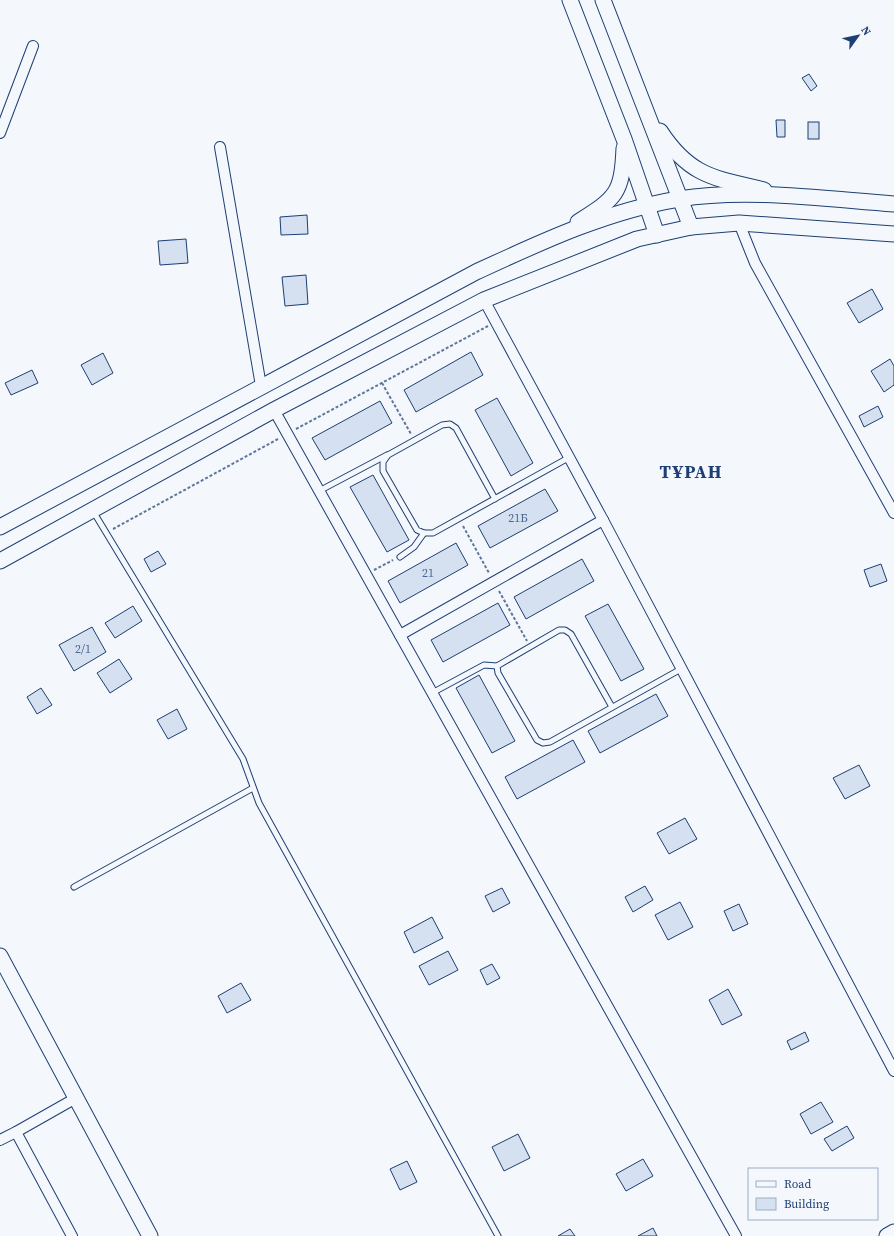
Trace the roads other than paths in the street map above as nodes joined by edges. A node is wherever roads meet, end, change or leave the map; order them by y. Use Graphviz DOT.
graph roads {
  1 [pos="570,0"];
  2 [pos="603,0"];
  3 [pos="33,46"];
  4 [pos="644,103"];
  5 [pos="0,133"];
  6 [pos="624,139"];
  7 [pos="220,147"];
  8 [pos="784,195"];
  9 [pos="680,199"];
  10 [pos="894,204"];
  11 [pos="647,206"];
  12 [pos="739,223"];
  13 [pos="691,227"];
  14 [pos="894,234"];
  15 [pos="657,235"];
  16 [pos="553,237"];
  17 [pos="484,300"];
  18 [pos="261,386"];
  19 [pos="274,410"];
  20 [pos="388,455"];
  21 [pos="570,457"];
  22 [pos="319,491"];
  23 [pos="495,499"];
  24 [pos="92,510"];
  25 [pos="894,513"];
  26 [pos="603,520"];
  27 [pos="0,527"];
  28 [pos="424,533"];
  29 [pos="400,557"];
  30 [pos="0,560"];
  31 [pos="400,635"];
  32 [pos="497,666"];
  33 [pos="681,668"];
  34 [pos="432,693"];
  35 [pos="612,707"];
  36 [pos="253,788"];
  37 [pos="74,887"];
  38 [pos="0,956"];
  39 [pos="894,1071"];
  40 [pos="76,1098"];
  41 [pos="16,1132"];
  42 [pos="0,1140"];
  43 [pos="894,1232"];
  44 [pos="72,1236"];
  45 [pos="150,1236"];
  46 [pos="498,1236"];
  47 [pos="736,1236"];
  48 [pos="887,1236"];
  1 -- 6 [label="street"];
  2 -- 4 [label="street"];
  3 -- 5 [label="street"];
  4 -- 8 [label="street"];
  4 -- 9 [label="street"];
  6 -- 11 [label="street"];
  6 -- 16 [label="street"];
  7 -- 18 [label="street"];
  8 -- 9 [label="street"];
  8 -- 10 [label="street"];
  9 -- 11 [label="street"];
  9 -- 13 [label="street"];
  11 -- 15 [label="street"];
  11 -- 16 [label="street"];
  12 -- 13 [label="street"];
  12 -- 14 [label="street"];
  12 -- 25 [label="street"];
  13 -- 15 [label="street"];
  15 -- 17 [label="street"];
  16 -- 18 [label="street"];
  17 -- 19 [label="street"];
  17 -- 21 [label="street"];
  18 -- 27 [label="street"];
  19 -- 22 [label="street"];
  19 -- 24 [label="street"];
  20 -- 22 [label="lane"];
  20 -- 23 [label="lane"];
  20 -- 28 [label="lane"];
  21 -- 23 [label="lane"];
  21 -- 26 [label="street"];
  22 -- 31 [label="street"];
  23 -- 28 [label="lane"];
  24 -- 30 [label="street"];
  24 -- 36 [label="lane"];
  26 -- 31 [label="street"];
  26 -- 33 [label="street"];
  28 -- 29 [label="lane"];
  31 -- 34 [label="street"];
  32 -- 34 [label="lane"];
  32 -- 35 [label="lane"];
  32 -- 35 [label="lane"];
  33 -- 35 [label="lane"];
  33 -- 39 [label="street"];
  34 -- 47 [label="street"];
  36 -- 37 [label="lane"];
  36 -- 46 [label="lane"];
  38 -- 40 [label="street"];
  40 -- 41 [label="street"];
  40 -- 45 [label="street"];
  41 -- 42 [label="street"];
  41 -- 44 [label="street"];
  43 -- 48 [label="street"];
}
